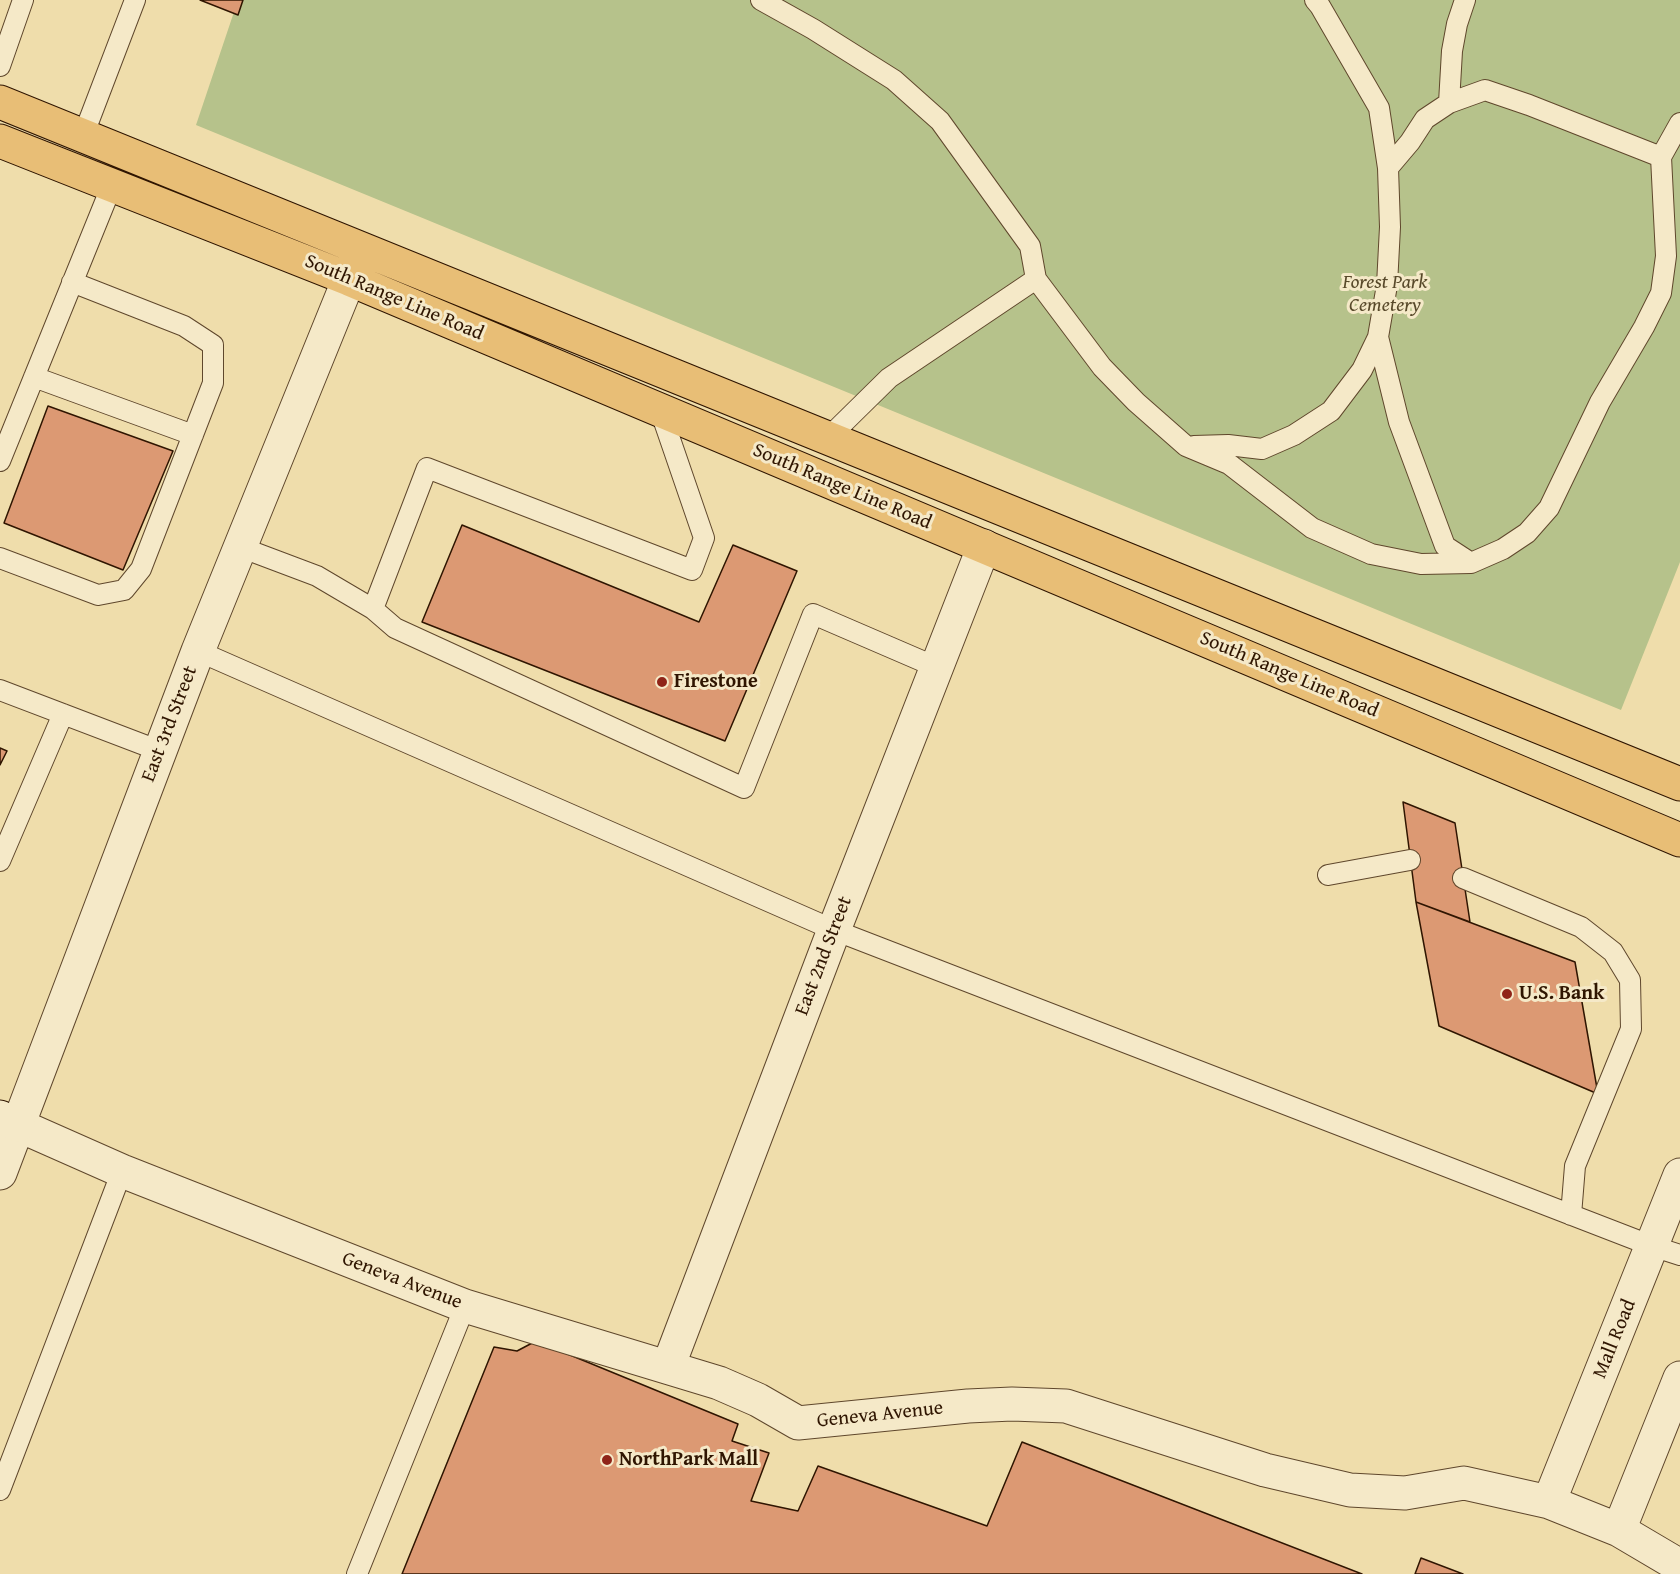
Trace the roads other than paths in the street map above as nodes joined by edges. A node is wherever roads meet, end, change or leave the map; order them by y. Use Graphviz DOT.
graph roads {
  1 [pos="23,0"];
  2 [pos="135,0"];
  3 [pos="761,0"];
  4 [pos="1315,0"];
  5 [pos="1465,0"];
  6 [pos="0,66"];
  7 [pos="0,102"];
  8 [pos="1449,103"];
  9 [pos="1680,123"];
  10 [pos="83,136"];
  11 [pos="0,141"];
  12 [pos="1661,157"];
  13 [pos="1388,168"];
  14 [pos="112,185"];
  15 [pos="349,279"];
  16 [pos="1036,279"];
  17 [pos="72,282"];
  18 [pos="1378,337"];
  19 [pos="34,377"];
  20 [pos="660,410"];
  21 [pos="193,435"];
  22 [pos="828,438"];
  23 [pos="1186,446"];
  24 [pos="0,461"];
  25 [pos="984,546"];
  26 [pos="240,547"];
  27 [pos="0,558"];
  28 [pos="1471,563"];
  29 [pos="372,609"];
  30 [pos="198,651"];
  31 [pos="936,667"];
  32 [pos="0,690"];
  33 [pos="63,714"];
  34 [pos="160,751"];
  35 [pos="1680,784"];
  36 [pos="1680,840"];
  37 [pos="1410,860"];
  38 [pos="0,861"];
  39 [pos="1328,875"];
  40 [pos="1463,878"];
  41 [pos="834,930"];
  42 [pos="9,1121"];
  43 [pos="122,1171"];
  44 [pos="0,1173"];
  45 [pos="1680,1175"];
  46 [pos="1571,1215"];
  47 [pos="1666,1251"];
  48 [pos="465,1306"];
  49 [pos="668,1367"];
  50 [pos="1680,1378"];
  51 [pos="0,1490"];
  52 [pos="1549,1502"];
  53 [pos="1619,1530"];
  54 [pos="1680,1566"];
  55 [pos="357,1574"];
  1 -- 6 [label="lane"];
  2 -- 10 [label="lane"];
  3 -- 16 [label="lane"];
  4 -- 13 [label="lane"];
  5 -- 8 [label="lane"];
  7 -- 10 [label="main road, South Range Line Road"];
  8 -- 12 [label="lane"];
  8 -- 13 [label="lane"];
  9 -- 12 [label="lane"];
  10 -- 22 [label="main road, South Range Line Road"];
  11 -- 14 [label="main road, South Range Line Road"];
  12 -- 28 [label="lane"];
  13 -- 18 [label="lane"];
  14 -- 15 [label="main road, South Range Line Road"];
  14 -- 17 [label="lane"];
  15 -- 20 [label="main road, South Range Line Road"];
  15 -- 26 [label="street, East 3rd Street"];
  16 -- 22 [label="lane"];
  16 -- 23 [label="lane"];
  17 -- 19 [label="lane"];
  17 -- 21 [label="lane"];
  18 -- 23 [label="lane"];
  18 -- 28 [label="lane"];
  19 -- 21 [label="lane"];
  19 -- 24 [label="lane"];
  20 -- 25 [label="main road, South Range Line Road"];
  20 -- 29 [label="lane"];
  21 -- 27 [label="lane"];
  22 -- 35 [label="main road, South Range Line Road"];
  23 -- 28 [label="lane"];
  25 -- 31 [label="street, East 2nd Street"];
  25 -- 36 [label="main road, South Range Line Road"];
  26 -- 29 [label="lane"];
  26 -- 30 [label="street, East 3rd Street"];
  29 -- 31 [label="lane"];
  30 -- 34 [label="street, East 3rd Street"];
  30 -- 41 [label="lane"];
  31 -- 41 [label="street, East 2nd Street"];
  32 -- 33 [label="lane"];
  33 -- 34 [label="lane"];
  33 -- 38 [label="lane"];
  34 -- 42 [label="street, East 3rd Street"];
  37 -- 39 [label="lane"];
  40 -- 46 [label="lane"];
  41 -- 46 [label="lane"];
  41 -- 49 [label="street, East 2nd Street"];
  42 -- 43 [label="street, Geneva Avenue"];
  42 -- 44 [label="street, East 3rd Street"];
  43 -- 48 [label="street, Geneva Avenue"];
  43 -- 51 [label="lane"];
  45 -- 47 [label="street, Mall Road"];
  46 -- 47 [label="lane"];
  47 -- 52 [label="street, Mall Road"];
  48 -- 49 [label="street, Geneva Avenue"];
  48 -- 55 [label="lane"];
  49 -- 52 [label="street, Geneva Avenue"];
  50 -- 53 [label="street"];
  52 -- 53 [label="street, Geneva Avenue"];
  53 -- 54 [label="street, Geneva Avenue"];
}
